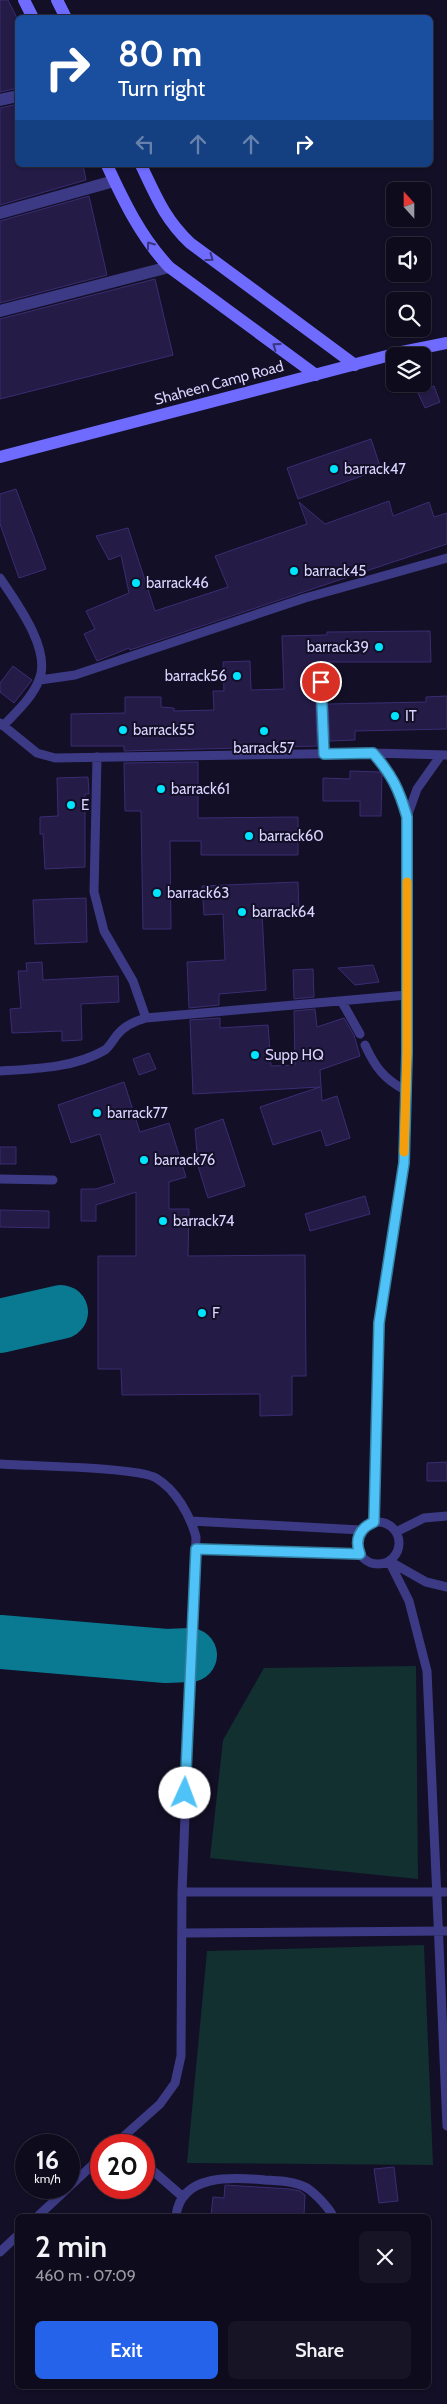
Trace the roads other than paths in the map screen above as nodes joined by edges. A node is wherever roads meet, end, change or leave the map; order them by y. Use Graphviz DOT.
graph roads {
  1 [pos="24,0"];
  2 [pos="57,0"];
  3 [pos="32,15"];
  4 [pos="64,15"];
  5 [pos="15,97"];
  6 [pos="0,100"];
  7 [pos="108,167"];
  8 [pos="142,167"];
  9 [pos="114,181"];
  10 [pos="0,213"];
  11 [pos="169,266"];
  12 [pos="0,311"];
  13 [pos="447,343"];
  14 [pos="355,365"];
  15 [pos="316,375"];
  16 [pos="0,457"];
  17 [pos="447,558"];
  18 [pos="0,578"];
  19 [pos="40,680"];
  20 [pos="321,682"];
  21 [pos="1,724"];
  22 [pos="373,753"];
  23 [pos="324,754"];
  24 [pos="444,755"];
  25 [pos="97,757"];
  26 [pos="407,817"];
  27 [pos="407,995"];
  28 [pos="342,1002"];
  29 [pos="146,1018"];
  30 [pos="360,1034"];
  31 [pos="365,1045"];
  32 [pos="0,1071"];
  33 [pos="405,1090"];
  34 [pos="0,1179"];
  35 [pos="54,1180"];
  36 [pos="0,1464"];
  37 [pos="447,1516"];
  38 [pos="191,1520"];
  39 [pos="374,1522"];
  40 [pos="361,1530"];
  41 [pos="396,1532"];
  42 [pos="196,1549"];
  43 [pos="360,1554"];
  44 [pos="389,1561"];
  45 [pos="447,1587"];
  46 [pos="182,1892"];
  47 [pos="437,1892"];
  48 [pos="447,1892"];
  49 [pos="443,1931"];
  50 [pos="182,1933"];
  51 [pos="447,2126"];
  52 [pos="129,2134"];
  53 [pos="90,2167"];
  54 [pos="155,2172"];
  55 [pos="183,2197"];
  56 [pos="40,2214"];
  57 [pos="177,2214"];
  58 [pos="332,2214"];
  59 [pos="15,2238"];
  60 [pos="0,2252"];
  1 -- 3 [label="street"];
  2 -- 4 [label="street"];
  5 -- 6 [label="street"];
  7 -- 9 [label="street"];
  8 -- 14 [label="street, one-way"];
  9 -- 10 [label="street"];
  11 -- 9 [label="street, one-way"];
  11 -- 12 [label="street"];
  15 -- 11 [label="street, one-way"];
  13 -- 14 [label="street, Shaheen Camp Road"];
  14 -- 15 [label="street, Shaheen Camp Road"];
  15 -- 16 [label="street, Shaheen Camp Road"];
  17 -- 19 [label="lane"];
  18 -- 19 [label="lane"];
  19 -- 21 [label="lane"];
  20 -- 23 [label="lane"];
  21 -- 25 [label="lane"];
  22 -- 23 [label="lane"];
  22 -- 24 [label="lane"];
  22 -- 26 [label="lane"];
  23 -- 25 [label="lane"];
  24 -- 26 [label="lane"];
  25 -- 29 [label="lane"];
  26 -- 27 [label="lane"];
  27 -- 28 [label="lane"];
  27 -- 33 [label="lane"];
  28 -- 29 [label="lane"];
  28 -- 30 [label="lane"];
  29 -- 32 [label="lane"];
  31 -- 33 [label="lane"];
  33 -- 39 [label="lane"];
  34 -- 35 [label="lane"];
  36 -- 38 [label="lane"];
  37 -- 41 [label="lane"];
  38 -- 40 [label="lane"];
  38 -- 42 [label="lane"];
  39 -- 40 [label="lane"];
  39 -- 41 [label="lane"];
  40 -- 43 [label="lane"];
  41 -- 44 [label="lane"];
  42 -- 43 [label="lane"];
  42 -- 46 [label="lane"];
  43 -- 44 [label="lane"];
  44 -- 45 [label="lane"];
  44 -- 47 [label="lane"];
  46 -- 47 [label="lane"];
  46 -- 50 [label="lane"];
  47 -- 48 [label="lane"];
  47 -- 49 [label="lane"];
  49 -- 50 [label="lane"];
  49 -- 51 [label="lane"];
  50 -- 52 [label="lane"];
  53 -- 56 [label="lane"];
  54 -- 55 [label="lane"];
  55 -- 57 [label="lane"];
  55 -- 58 [label="lane"];
  59 -- 60 [label="lane"];
}
